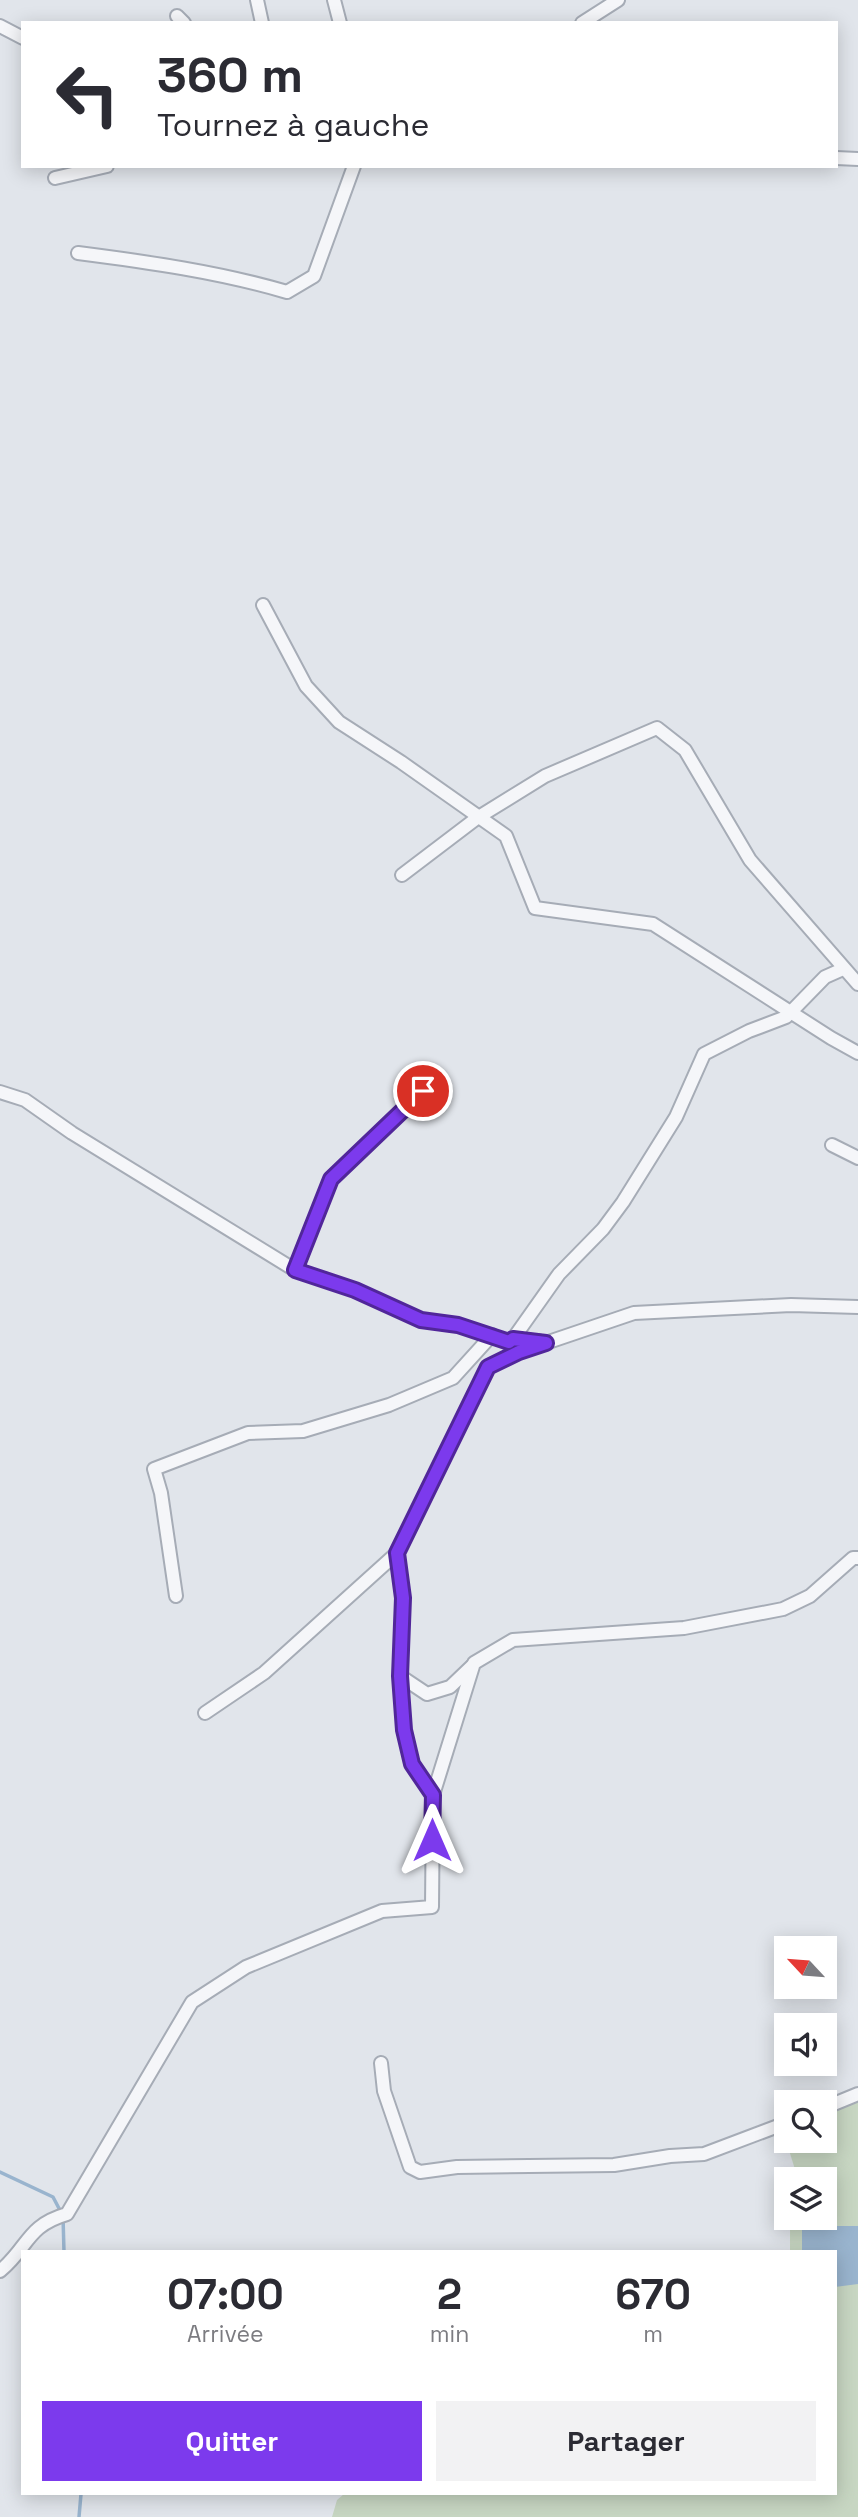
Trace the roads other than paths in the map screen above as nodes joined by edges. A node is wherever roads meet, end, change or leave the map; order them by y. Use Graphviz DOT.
graph roads {
  1 [pos="257,0"];
  2 [pos="334,0"];
  3 [pos="618,0"];
  4 [pos="262,21"];
  5 [pos="339,21"];
  6 [pos="585,21"];
  7 [pos="0,26"];
  8 [pos="21,37"];
  9 [pos="838,159"];
  10 [pos="858,159"];
  11 [pos="98,168"];
  12 [pos="353,168"];
  13 [pos="55,178"];
  14 [pos="78,253"];
  15 [pos="263,605"];
  16 [pos="477,818"];
  17 [pos="402,875"];
  18 [pos="843,969"];
  19 [pos="858,984"];
  20 [pos="790,1011"];
  21 [pos="858,1053"];
  22 [pos="423,1091"];
  23 [pos="0,1092"];
  24 [pos="832,1144"];
  25 [pos="858,1158"];
  26 [pos="295,1270"];
  27 [pos="858,1307"];
  28 [pos="492,1335"];
  29 [pos="513,1339"];
  30 [pos="546,1343"];
  31 [pos="397,1553"];
  32 [pos="858,1558"];
  33 [pos="176,1596"];
  34 [pos="474,1663"];
  35 [pos="400,1676"];
  36 [pos="205,1713"];
  37 [pos="433,1795"];
  38 [pos="381,2063"];
  39 [pos="858,2094"];
  40 [pos="837,2103"];
  41 [pos="774,2128"];
  42 [pos="0,2271"];
  1 -- 4 [label="street"];
  2 -- 5 [label="street"];
  3 -- 6 [label="street"];
  7 -- 8 [label="street"];
  9 -- 10 [label="street"];
  11 -- 13 [label="street"];
  12 -- 14 [label="street"];
  15 -- 16 [label="street"];
  16 -- 17 [label="street"];
  16 -- 18 [label="street"];
  16 -- 20 [label="street"];
  18 -- 19 [label="street"];
  18 -- 20 [label="street"];
  20 -- 21 [label="street"];
  20 -- 29 [label="street"];
  22 -- 26 [label="street"];
  23 -- 26 [label="street"];
  24 -- 25 [label="street"];
  26 -- 28 [label="street"];
  27 -- 30 [label="street"];
  28 -- 29 [label="street"];
  28 -- 33 [label="street"];
  29 -- 30 [label="street"];
  30 -- 31 [label="street"];
  31 -- 35 [label="street"];
  31 -- 36 [label="street"];
  32 -- 34 [label="street"];
  34 -- 35 [label="street"];
  34 -- 37 [label="street"];
  35 -- 37 [label="street"];
  37 -- 42 [label="street"];
  38 -- 41 [label="street"];
  39 -- 40 [label="street"];
}
